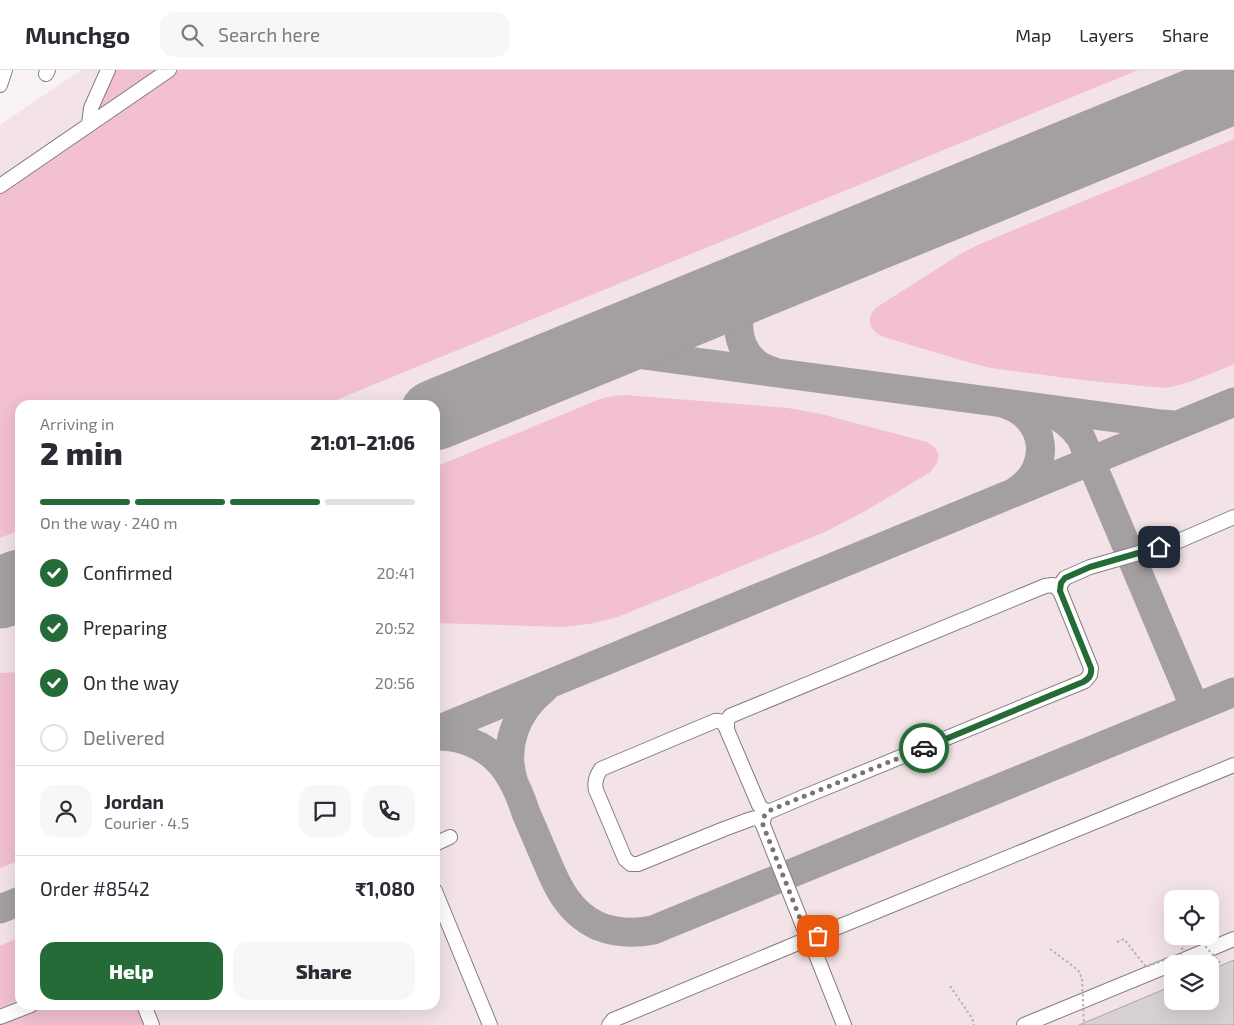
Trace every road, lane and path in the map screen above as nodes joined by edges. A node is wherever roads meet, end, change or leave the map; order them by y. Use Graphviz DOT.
graph roads {
  1 [pos="5,70"];
  2 [pos="108,70"];
  3 [pos="169,70"];
  4 [pos="0,85"];
  5 [pos="89,125"];
  6 [pos="0,186"];
  7 [pos="1234,517"];
  8 [pos="1060,591"];
  9 [pos="727,730"];
  10 [pos="1234,765"];
  11 [pos="764,808"];
  12 [pos="757,822"];
  13 [pos="450,837"];
  14 [pos="440,842"];
  15 [pos="440,903"];
  16 [pos="821,934"];
  17 [pos="802,937"];
  18 [pos="1234,939"];
  19 [pos="1117,942"];
  20 [pos="1183,945"];
  21 [pos="1204,945"];
  22 [pos="813,947"];
  23 [pos="1050,948"];
  24 [pos="1195,955"];
  25 [pos="1222,965"];
  26 [pos="1164,968"];
  27 [pos="950,986"];
  28 [pos="19,1010"];
  29 [pos="146,1010"];
  30 [pos="0,1018"];
  31 [pos="1084,1023"];
  32 [pos="152,1025"];
  33 [pos="490,1025"];
  34 [pos="609,1025"];
  35 [pos="844,1025"];
  36 [pos="974,1025"];
  37 [pos="1024,1025"];
  1 -- 4 [label="street"];
  2 -- 5 [label="street"];
  3 -- 5 [label="street"];
  5 -- 6 [label="street"];
  7 -- 8 [label="street"];
  8 -- 9 [label="street"];
  8 -- 11 [label="street"];
  9 -- 11 [label="street"];
  9 -- 12 [label="street"];
  10 -- 16 [label="street"];
  11 -- 12 [label="street"];
  12 -- 17 [label="street"];
  13 -- 14 [label="street"];
  15 -- 33 [label="street"];
  16 -- 17 [label="street"];
  16 -- 22 [label="street"];
  17 -- 22 [label="street"];
  17 -- 34 [label="street"];
  18 -- 24 [label="street"];
  19 -- 20 [label="path, bridge"];
  21 -- 25 [label="path, bridge"];
  22 -- 35 [label="street"];
  23 -- 31 [label="path, bridge"];
  26 -- 37 [label="street"];
  27 -- 36 [label="path"];
  28 -- 30 [label="street"];
  29 -- 32 [label="street"];
}
